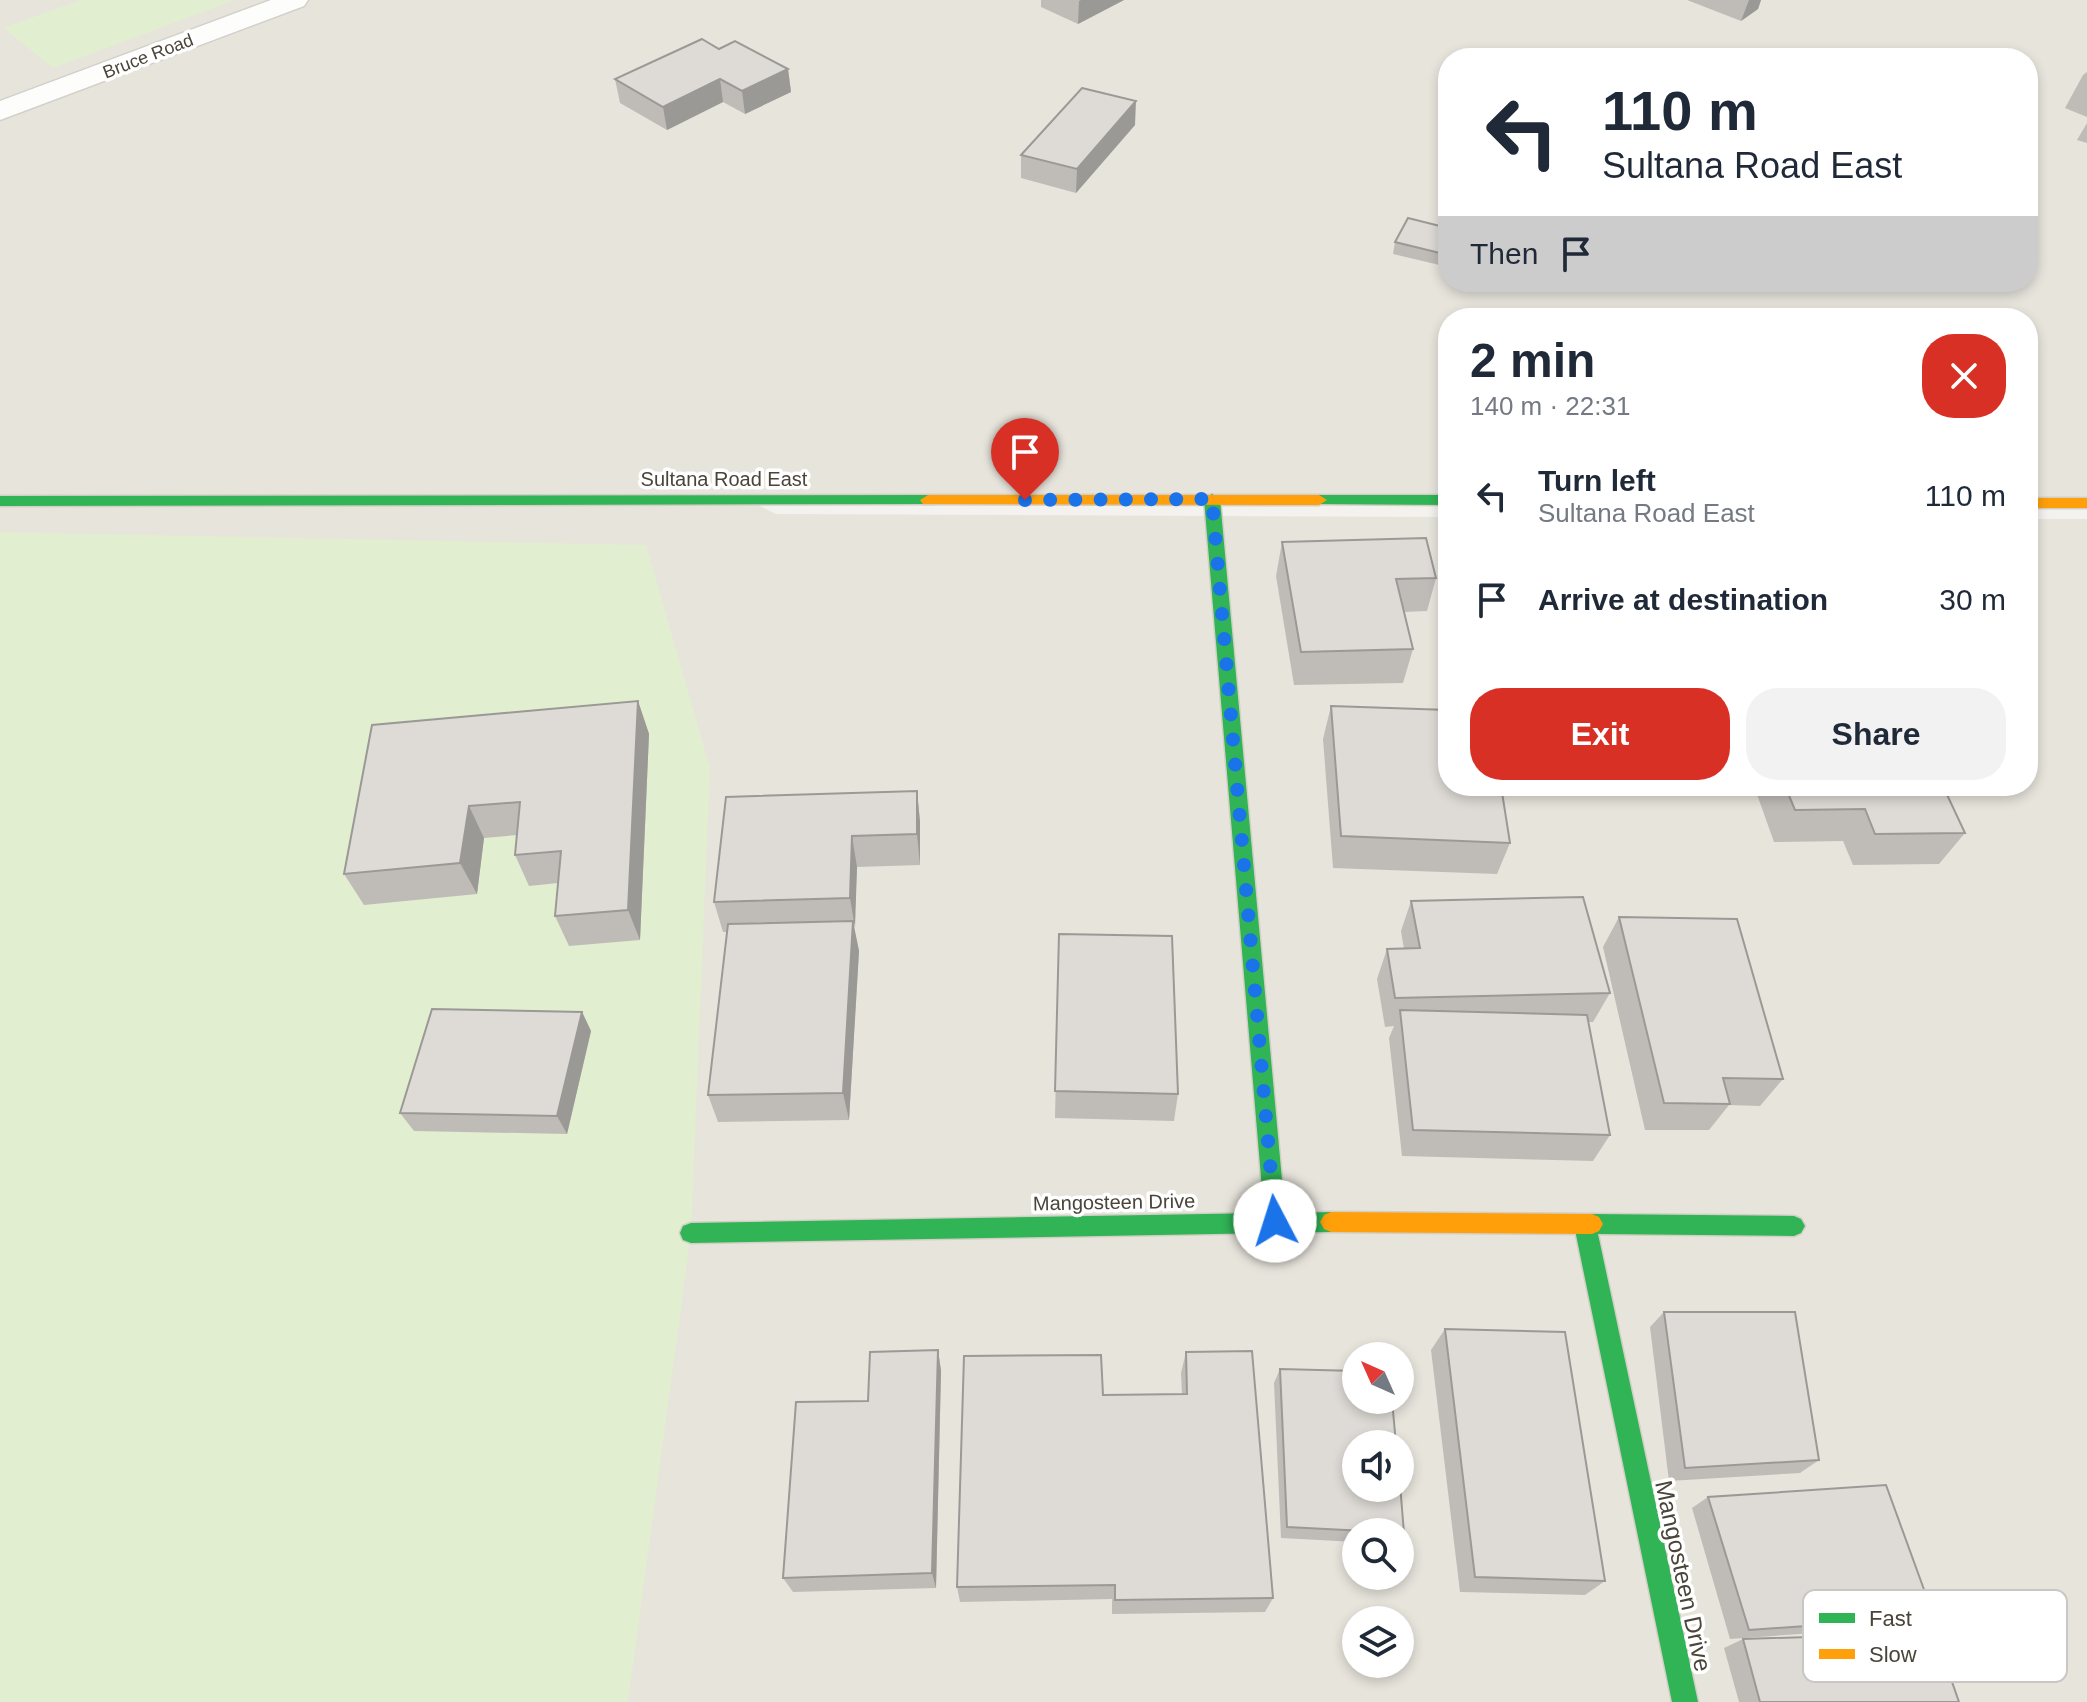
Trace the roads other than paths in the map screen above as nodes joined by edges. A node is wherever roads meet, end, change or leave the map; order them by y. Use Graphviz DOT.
graph roads {
  1 [pos="295,0"];
  2 [pos="0,111"];
  3 [pos="1212,499"];
  4 [pos="1438,500"];
  5 [pos="0,501"];
  6 [pos="2038,503"];
  7 [pos="2087,503"];
  8 [pos="1275,1221"];
  9 [pos="1585,1225"];
  10 [pos="1794,1226"];
  11 [pos="691,1233"];
  12 [pos="1685,1702"];
  1 -- 2 [label="street, Bruce Road"];
  3 -- 4 [label="street, Sultana Road East"];
  3 -- 5 [label="street, Sultana Road East"];
  3 -- 8 [label="street"];
  6 -- 7 [label="street"];
  8 -- 9 [label="street, Mangosteen Drive"];
  8 -- 11 [label="street, Mangosteen Drive"];
  9 -- 10 [label="street, Mangosteen Drive"];
  9 -- 12 [label="street, Mangosteen Drive"];
}
